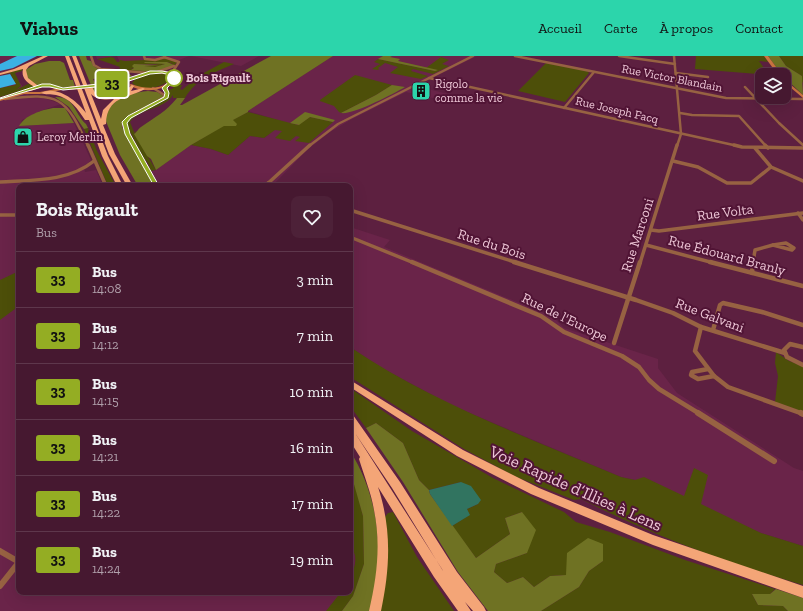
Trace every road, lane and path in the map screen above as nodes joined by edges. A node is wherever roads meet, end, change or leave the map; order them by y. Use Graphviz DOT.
graph roads {
  1 [pos="46,56"];
  2 [pos="67,56"];
  3 [pos="74,56"];
  4 [pos="91,56"];
  5 [pos="144,56"];
  6 [pos="473,56"];
  7 [pos="515,56"];
  8 [pos="619,56"];
  9 [pos="643,56"];
  10 [pos="674,56"];
  11 [pos="766,56"];
  12 [pos="165,57"];
  13 [pos="642,60"];
  14 [pos="29,64"];
  15 [pos="177,64"];
  16 [pos="675,64"];
  17 [pos="775,68"];
  18 [pos="124,71"];
  19 [pos="157,72"];
  20 [pos="594,72"];
  21 [pos="150,73"];
  22 [pos="676,73"];
  23 [pos="0,74"];
  24 [pos="172,74"];
  25 [pos="708,77"];
  26 [pos="134,78"];
  27 [pos="429,78"];
  28 [pos="84,82"];
  29 [pos="111,84"];
  30 [pos="131,85"];
  31 [pos="166,85"];
  32 [pos="53,87"];
  33 [pos="745,87"];
  34 [pos="791,87"];
  35 [pos="153,88"];
  36 [pos="677,88"];
  37 [pos="63,89"];
  38 [pos="143,89"];
  39 [pos="33,90"];
  40 [pos="50,91"];
  41 [pos="43,93"];
  42 [pos="166,96"];
  43 [pos="755,98"];
  44 [pos="791,98"];
  45 [pos="803,98"];
  46 [pos="0,99"];
  47 [pos="755,99"];
  48 [pos="761,104"];
  49 [pos="564,108"];
  50 [pos="680,114"];
  51 [pos="94,126"];
  52 [pos="101,126"];
  53 [pos="681,134"];
  54 [pos="803,146"];
  55 [pos="755,148"];
  56 [pos="768,148"];
  57 [pos="94,161"];
  58 [pos="673,161"];
  59 [pos="771,167"];
  60 [pos="88,168"];
  61 [pos="98,169"];
  62 [pos="803,180"];
  63 [pos="0,182"];
  64 [pos="105,183"];
  65 [pos="118,183"];
  66 [pos="128,183"];
  67 [pos="154,183"];
  68 [pos="267,183"];
  69 [pos="353,211"];
  70 [pos="803,213"];
  71 [pos="16,214"];
  72 [pos="798,214"];
  73 [pos="0,215"];
  74 [pos="803,220"];
  75 [pos="650,230"];
  76 [pos="353,239"];
  77 [pos="646,245"];
  78 [pos="773,246"];
  79 [pos="752,273"];
  80 [pos="803,286"];
  81 [pos="628,299"];
  82 [pos="803,325"];
  83 [pos="701,327"];
  84 [pos="713,330"];
  85 [pos="614,343"];
  86 [pos="803,347"];
  87 [pos="784,353"];
  88 [pos="803,364"];
  89 [pos="708,369"];
  90 [pos="714,376"];
  91 [pos="353,385"];
  92 [pos="803,414"];
  93 [pos="353,422"];
  94 [pos="353,437"];
  95 [pos="359,446"];
  96 [pos="774,461"];
  97 [pos="0,551"];
  98 [pos="16,560"];
  99 [pos="16,566"];
  100 [pos="0,586"];
  101 [pos="803,592"];
  102 [pos="375,611"];
  103 [pos="465,611"];
  104 [pos="480,611"];
  1 -- 14 [label="highway"];
  2 -- 51 [label="highway"];
  3 -- 28 [label="highway"];
  4 -- 18 [label="street"];
  5 -- 12 [label="street"];
  6 -- 27 [label="street"];
  7 -- 20 [label="street, Rue Victor Blandain"];
  8 -- 13 [label="street"];
  9 -- 13 [label="street"];
  10 -- 16 [label="street, Rue Marconi"];
  11 -- 17 [label="street"];
  12 -- 15 [label="street"];
  13 -- 16 [label="street"];
  14 -- 23 [label="highway"];
  14 -- 39 [label="highway"];
  15 -- 19 [label="street"];
  15 -- 24 [label="street"];
  16 -- 22 [label="street, Rue Marconi"];
  18 -- 21 [label="street"];
  18 -- 26 [label="street"];
  19 -- 21 [label="street"];
  19 -- 24 [label="street"];
  20 -- 36 [label="street, Rue Victor Blandain"];
  20 -- 49 [label="street"];
  21 -- 26 [label="street"];
  22 -- 25 [label="street"];
  22 -- 36 [label="street, Rue Marconi"];
  24 -- 31 [label="street"];
  26 -- 29 [label="street"];
  26 -- 30 [label="street"];
  27 -- 49 [label="street, Rue Joseph Facq"];
  27 -- 68 [label="street"];
  28 -- 30 [label="highway"];
  28 -- 52 [label="highway"];
  29 -- 30 [label="street"];
  29 -- 37 [label="street, bridge"];
  30 -- 38 [label="street"];
  31 -- 35 [label="street"];
  31 -- 42 [label="street"];
  32 -- 37 [label="street"];
  32 -- 39 [label="street"];
  32 -- 40 [label="street"];
  33 -- 43 [label="street"];
  34 -- 45 [label="street"];
  35 -- 38 [label="street"];
  35 -- 42 [label="street"];
  36 -- 47 [label="street, Rue Victor Blandain"];
  36 -- 50 [label="street, Rue Marconi"];
  37 -- 40 [label="street"];
  38 -- 52 [label="highway"];
  39 -- 41 [label="street"];
  39 -- 46 [label="street"];
  40 -- 41 [label="street"];
  41 -- 51 [label="highway"];
  42 -- 67 [label="street"];
  44 -- 45 [label="street, Rue Victor Blandain"];
  46 -- 57 [label="street"];
  48 -- 54 [label="street"];
  49 -- 53 [label="street, Rue Joseph Facq"];
  50 -- 53 [label="street, Rue Marconi"];
  50 -- 56 [label="street"];
  51 -- 65 [label="highway"];
  52 -- 66 [label="highway"];
  53 -- 55 [label="street, Rue Joseph Facq"];
  53 -- 58 [label="street, Rue Marconi"];
  54 -- 56 [label="street, Rue Joseph Facq"];
  55 -- 56 [label="street, Rue Joseph Facq"];
  55 -- 59 [label="street"];
  57 -- 60 [label="street"];
  57 -- 61 [label="street"];
  58 -- 59 [label="street"];
  58 -- 75 [label="street, Rue Marconi"];
  59 -- 62 [label="street"];
  60 -- 61 [label="street"];
  60 -- 63 [label="street"];
  61 -- 64 [label="street"];
  69 -- 81 [label="street, Rue du Bois"];
  70 -- 72 [label="street, Rue Volta"];
  71 -- 73 [label="street"];
  72 -- 74 [label="street"];
  72 -- 75 [label="street, Rue Volta"];
  75 -- 77 [label="street, Rue Marconi"];
  76 -- 96 [label="street, Rue de l'Europe"];
  77 -- 79 [label="street, Rue Édouard Branly"];
  77 -- 81 [label="street, Rue Marconi"];
  78 -- 79 [label="street"];
  79 -- 80 [label="street, Rue Édouard Branly"];
  81 -- 83 [label="street, Rue Galvani"];
  81 -- 85 [label="street, Rue Marconi"];
  82 -- 84 [label="street"];
  83 -- 84 [label="street, Rue Galvani"];
  83 -- 89 [label="street"];
  84 -- 87 [label="street, Rue Galvani"];
  86 -- 87 [label="street"];
  87 -- 88 [label="street, Rue Galvani"];
  89 -- 90 [label="street"];
  89 -- 90 [label="street"];
  90 -- 92 [label="street"];
  91 -- 101 [label="highway, Voie Rapide d’Illies à Lens"];
  93 -- 104 [label="highway"];
  94 -- 95 [label="highway"];
  95 -- 102 [label="highway"];
  95 -- 103 [label="highway"];
  97 -- 98 [label="street"];
  99 -- 100 [label="street"];
}
